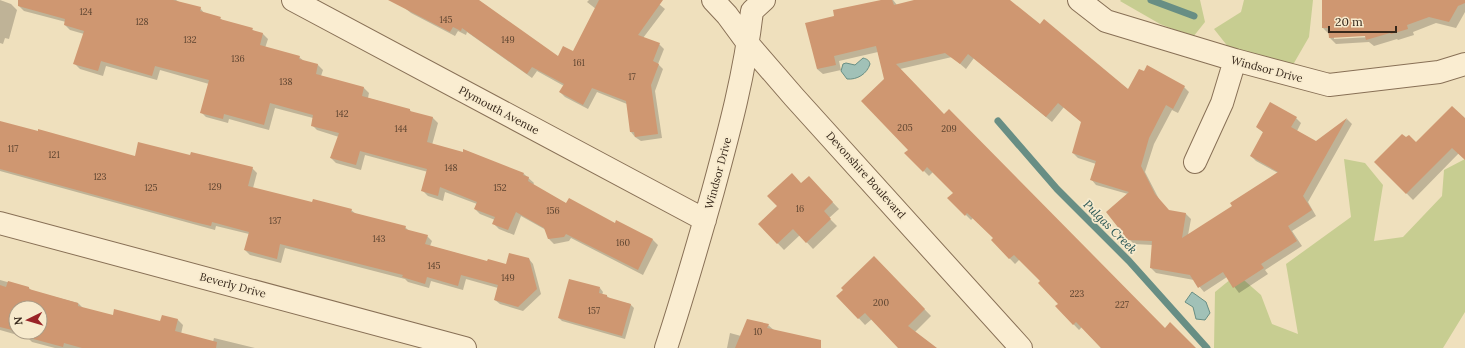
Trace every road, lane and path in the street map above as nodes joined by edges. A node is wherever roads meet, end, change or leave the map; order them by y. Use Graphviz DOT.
graph roads {
  1 [pos="293,0"];
  2 [pos="714,0"];
  3 [pos="764,0"];
  4 [pos="1079,0"];
  5 [pos="749,45"];
  6 [pos="1235,60"];
  7 [pos="1465,64"];
  8 [pos="1195,162"];
  9 [pos="705,220"];
  10 [pos="0,223"];
  11 [pos="466,348"];
  12 [pos="666,348"];
  13 [pos="1021,348"];
  1 -- 9 [label="street, Plymouth Avenue"];
  2 -- 5 [label="street, Devonshire Boulevard"];
  3 -- 5 [label="street, Windsor Drive"];
  4 -- 6 [label="street, Windsor Drive"];
  5 -- 9 [label="street, Windsor Drive"];
  5 -- 13 [label="street, Devonshire Boulevard"];
  6 -- 7 [label="street, Windsor Drive"];
  6 -- 8 [label="street"];
  9 -- 12 [label="street, Windsor Drive"];
  10 -- 11 [label="street, Beverly Drive"];
}
